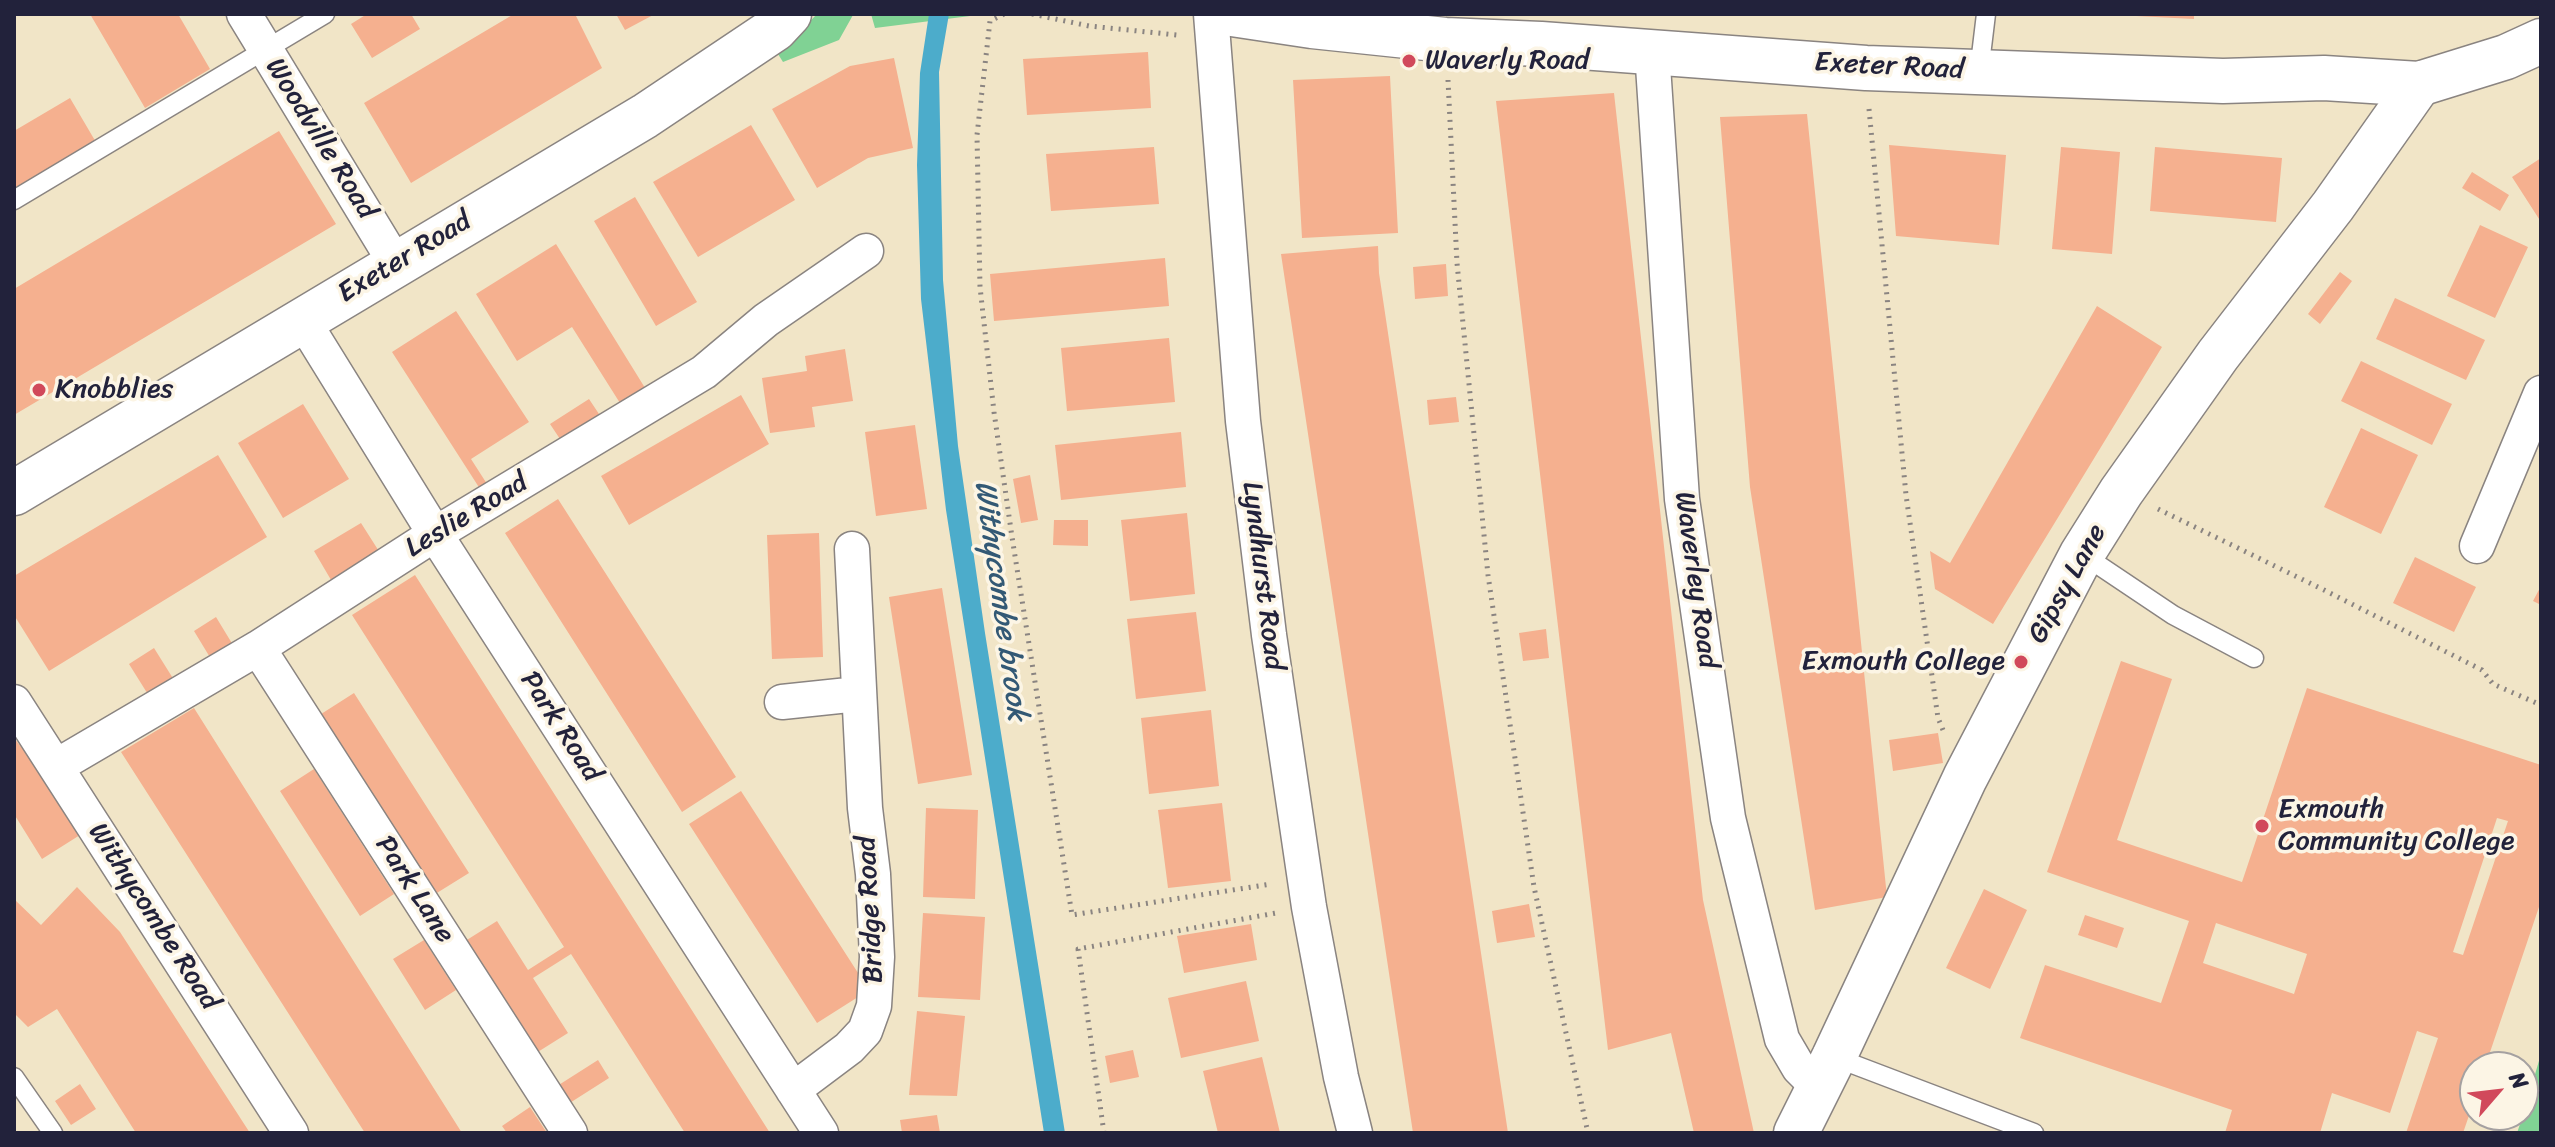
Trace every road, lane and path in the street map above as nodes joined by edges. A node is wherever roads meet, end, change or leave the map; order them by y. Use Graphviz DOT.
graph roads {
  1 [pos="244,14"];
  2 [pos="325,14"];
  3 [pos="789,14"];
  4 [pos="1004,14"];
  5 [pos="1032,14"];
  6 [pos="1211,14"];
  7 [pos="1232,14"];
  8 [pos="1986,14"];
  9 [pos="1357,23"];
  10 [pos="1445,40"];
  11 [pos="2541,41"];
  12 [pos="264,49"];
  13 [pos="1652,51"];
  14 [pos="1866,68"];
  15 [pos="1979,72"];
  16 [pos="1215,74"];
  17 [pos="2419,84"];
  18 [pos="14,200"];
  19 [pos="866,251"];
  20 [pos="396,264"];
  21 [pos="302,319"];
  22 [pos="2541,393"];
  23 [pos="2121,492"];
  24 [pos="14,493"];
  25 [pos="435,534"];
  26 [pos="2477,546"];
  27 [pos="852,549"];
  28 [pos="2082,554"];
  29 [pos="258,648"];
  30 [pos="2254,658"];
  31 [pos="858,694"];
  32 [pos="14,702"];
  33 [pos="782,702"];
  34 [pos="2541,705"];
  35 [pos="57,766"];
  36 [pos="1965,778"];
  37 [pos="1306,893"];
  38 [pos="1827,1072"];
  39 [pos="14,1077"];
  40 [pos="793,1090"];
  41 [pos="53,1133"];
  42 [pos="291,1133"];
  43 [pos="570,1133"];
  44 [pos="821,1133"];
  45 [pos="1104,1133"];
  46 [pos="1355,1133"];
  47 [pos="1588,1133"];
  48 [pos="1796,1133"];
  49 [pos="2034,1133"];
  1 -- 12 [label="street, Woodville Road"];
  2 -- 12 [label="lane"];
  3 -- 20 [label="main road, Exeter Road"];
  4 -- 37 [label="path"];
  5 -- 16 [label="path"];
  6 -- 16 [label="street, Lyndhurst Road"];
  7 -- 9 [label="main road, Exeter Road"];
  8 -- 15 [label="lane"];
  9 -- 10 [label="main road, Exeter Road"];
  10 -- 13 [label="main road, Exeter Road"];
  10 -- 47 [label="path"];
  11 -- 17 [label="main road, Exeter Road"];
  12 -- 18 [label="lane"];
  12 -- 20 [label="street, Woodville Road"];
  13 -- 14 [label="main road, Exeter Road"];
  13 -- 38 [label="street, Waverley Road"];
  14 -- 15 [label="main road, Exeter Road"];
  14 -- 36 [label="path"];
  15 -- 17 [label="main road, Exeter Road"];
  16 -- 37 [label="street, Lyndhurst Road"];
  17 -- 23 [label="main road, Gipsy Lane"];
  19 -- 25 [label="street, Leslie Road"];
  20 -- 21 [label="main road, Exeter Road"];
  21 -- 24 [label="main road, Exeter Road"];
  21 -- 25 [label="street, Park Road"];
  22 -- 26 [label="street"];
  23 -- 28 [label="main road, Gipsy Lane"];
  23 -- 34 [label="path"];
  25 -- 29 [label="street, Leslie Road"];
  25 -- 40 [label="street, Park Road"];
  27 -- 31 [label="street, Bridge Road"];
  28 -- 30 [label="lane"];
  28 -- 36 [label="main road, Gipsy Lane"];
  29 -- 35 [label="street, Leslie Road"];
  29 -- 43 [label="street, Park Lane"];
  31 -- 33 [label="street"];
  31 -- 40 [label="street, Bridge Road"];
  32 -- 35 [label="street, Withycombe Road"];
  35 -- 42 [label="street, Withycombe Road"];
  36 -- 38 [label="main road, Gipsy Lane"];
  37 -- 45 [label="path"];
  37 -- 46 [label="street, Lyndhurst Road"];
  38 -- 48 [label="main road, Gipsy Lane"];
  38 -- 49 [label="lane"];
  39 -- 41 [label="lane"];
  40 -- 44 [label="street, Park Road"];
}
